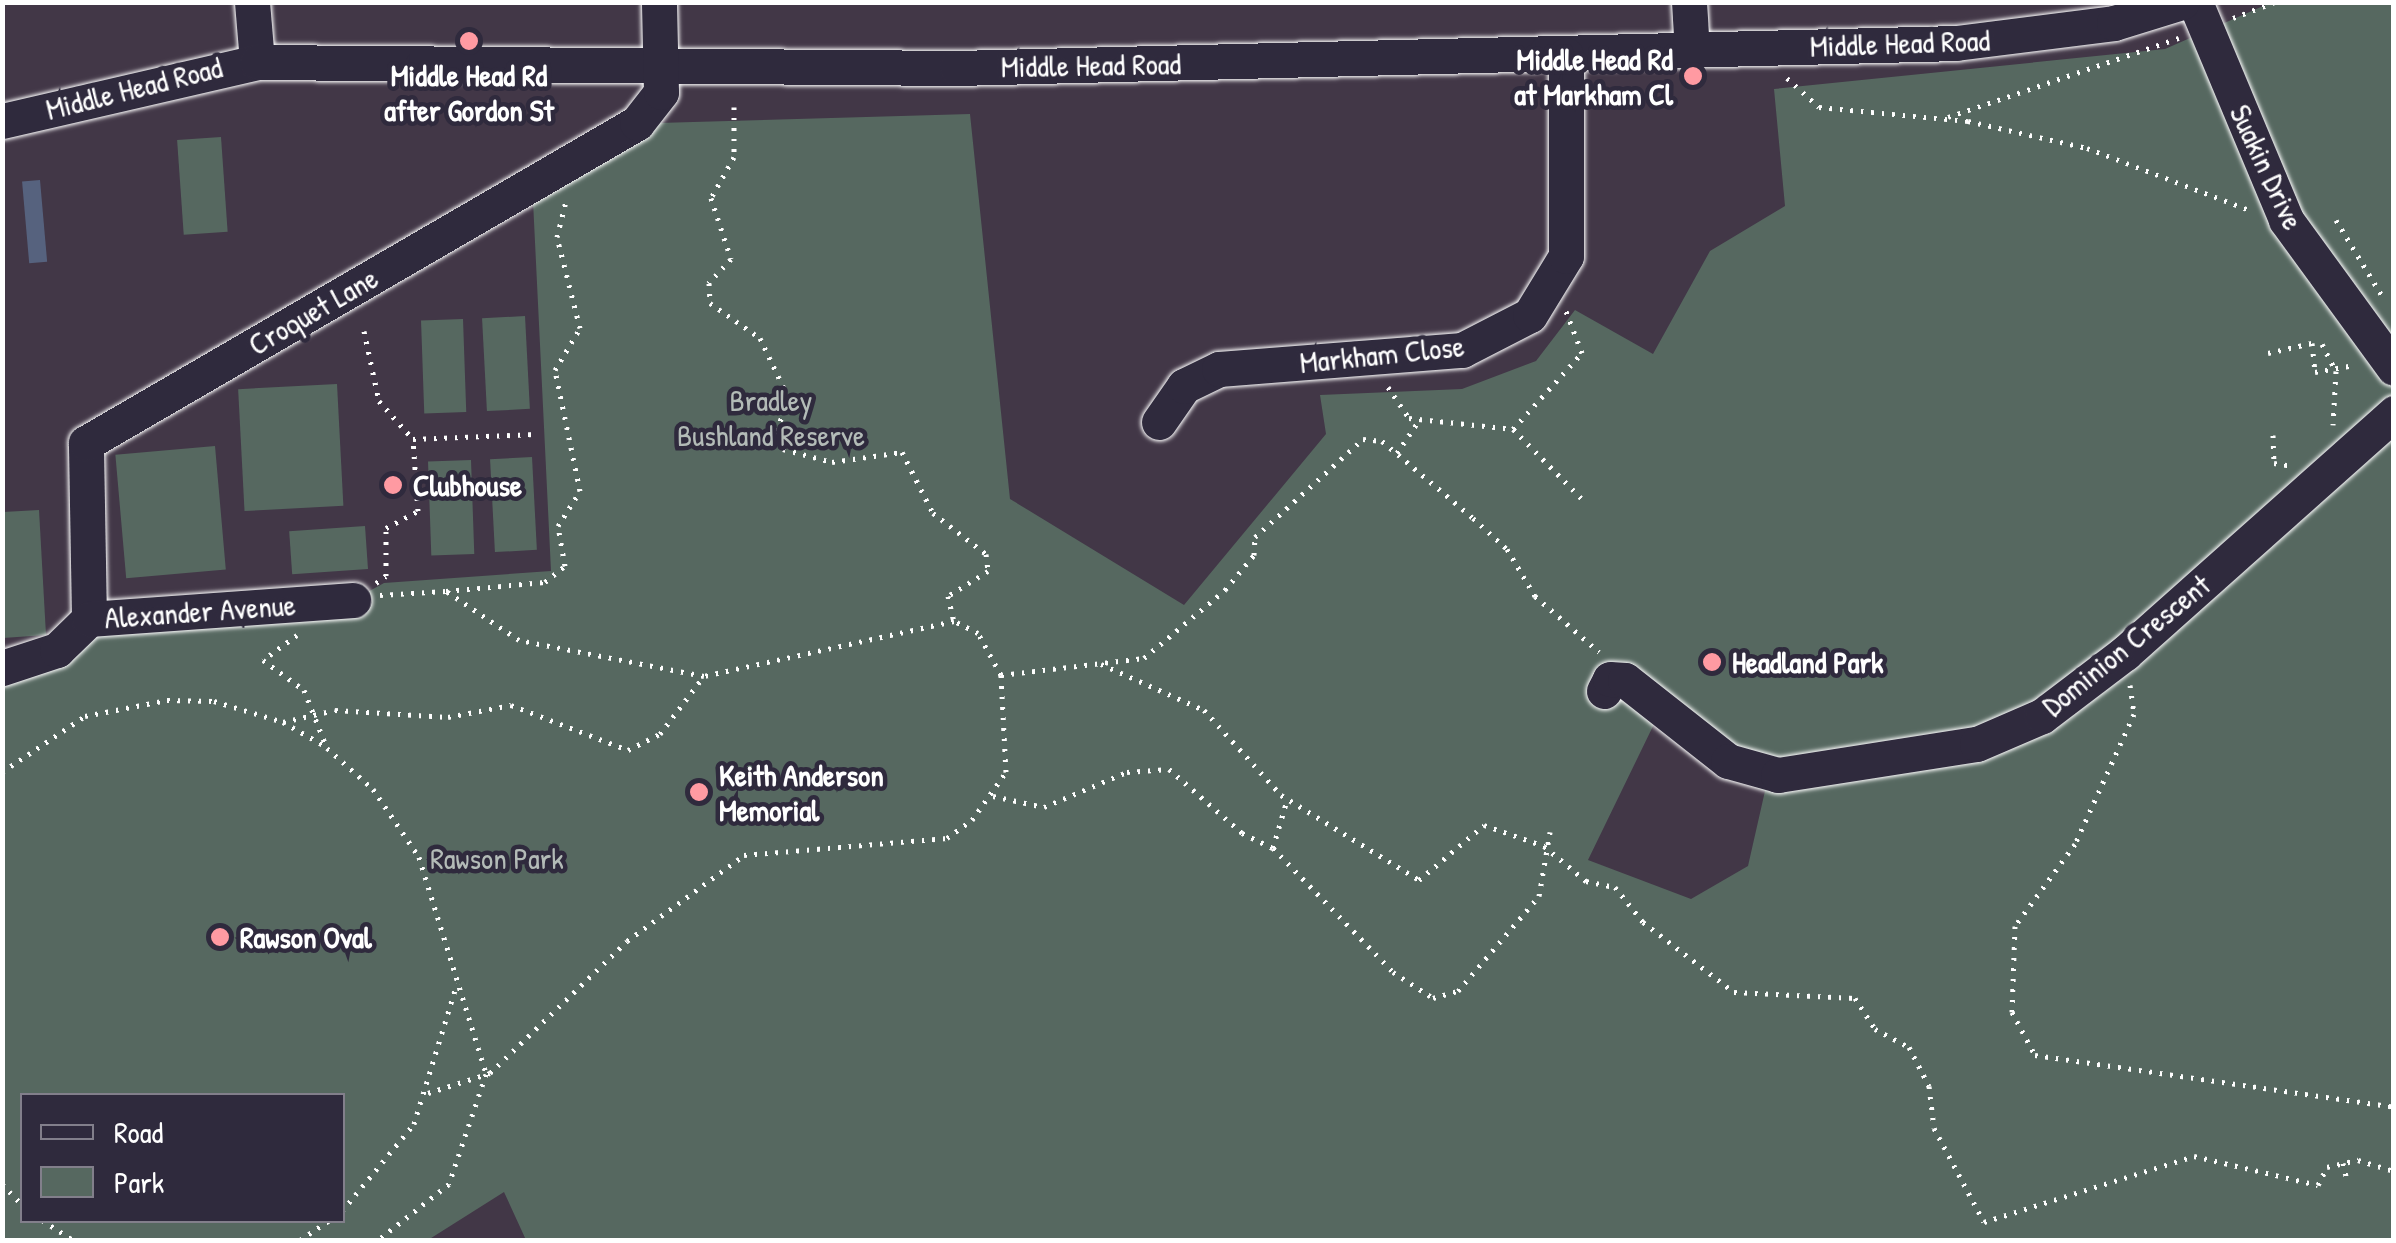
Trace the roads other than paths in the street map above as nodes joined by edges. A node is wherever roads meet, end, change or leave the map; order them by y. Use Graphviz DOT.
graph roads {
  1 [pos="252,2"];
  2 [pos="658,2"];
  3 [pos="1689,2"];
  4 [pos="2187,14"];
  5 [pos="2050,18"];
  6 [pos="1692,50"];
  7 [pos="1566,55"];
  8 [pos="256,62"];
  9 [pos="663,66"];
  10 [pos="2,121"];
  11 [pos="2376,362"];
  12 [pos="2394,414"];
  13 [pos="1159,422"];
  14 [pos="353,600"];
  15 [pos="89,619"];
  16 [pos="2,668"];
  17 [pos="1607,685"];
  1 -- 8 [label="street"];
  2 -- 9 [label="street"];
  3 -- 6 [label="street"];
  4 -- 5 [label="street, Middle Head Road"];
  4 -- 11 [label="street, Suakin Drive"];
  5 -- 6 [label="street, Middle Head Road"];
  6 -- 7 [label="street, Middle Head Road"];
  7 -- 9 [label="street, Middle Head Road"];
  7 -- 13 [label="street, Markham Close"];
  8 -- 9 [label="street, Middle Head Road"];
  8 -- 10 [label="street, Middle Head Road"];
  9 -- 15 [label="street, Croquet Lane"];
  12 -- 17 [label="street, Dominion Crescent"];
  14 -- 15 [label="street, Alexander Avenue"];
  15 -- 16 [label="street, Alexander Avenue"];
}
